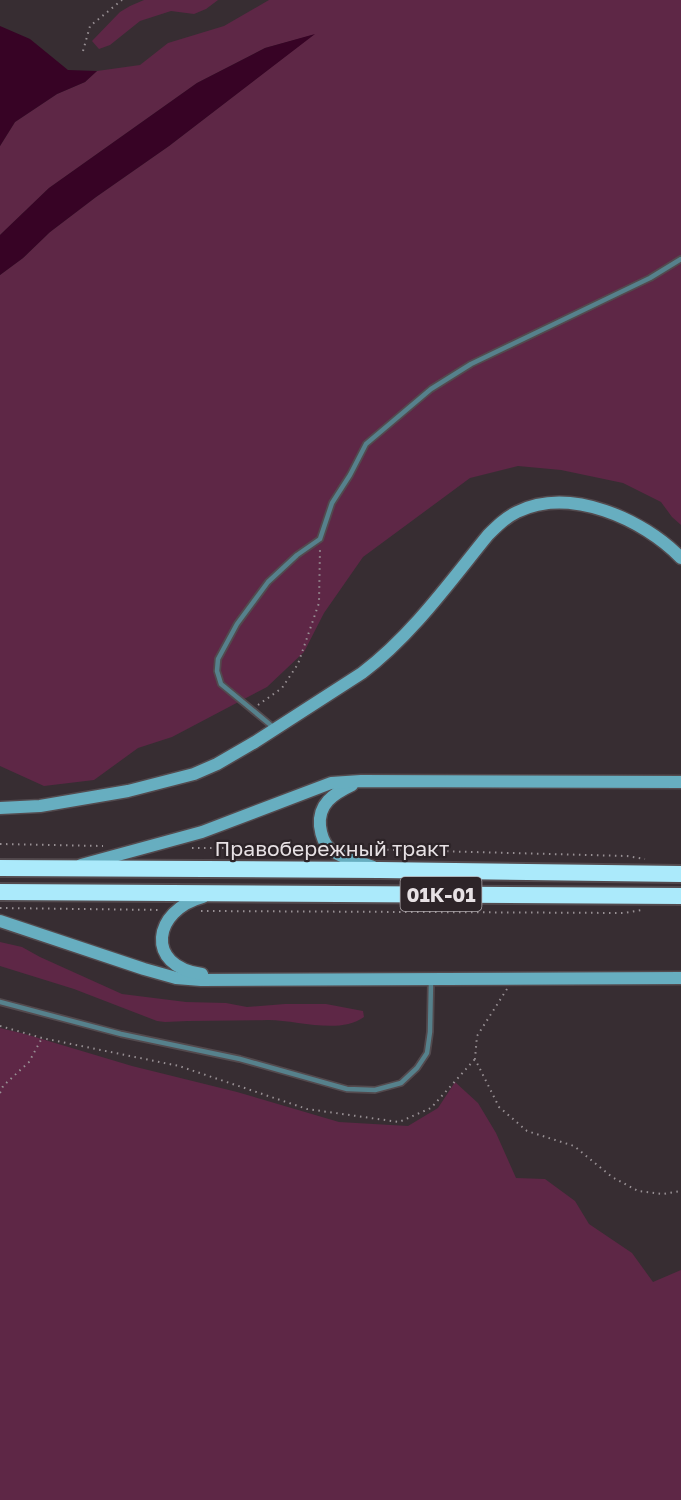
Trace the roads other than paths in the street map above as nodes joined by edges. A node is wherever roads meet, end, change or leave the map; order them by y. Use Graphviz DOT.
graph roads {
  1 [pos="681,259"];
  2 [pos="681,558"];
  3 [pos="275,729"];
  4 [pos="361,781"];
  5 [pos="681,782"];
  6 [pos="0,808"];
  7 [pos="0,868"];
  8 [pos="68,868"];
  9 [pos="380,870"];
  10 [pos="672,874"];
  11 [pos="0,891"];
  12 [pos="219,893"];
  13 [pos="681,896"];
  14 [pos="0,921"];
  15 [pos="239,978"];
  16 [pos="681,978"];
  17 [pos="431,979"];
  18 [pos="0,1002"];
  1 -- 3 [label="lane"];
  2 -- 3 [label="street"];
  3 -- 6 [label="street"];
  4 -- 5 [label="street"];
  4 -- 8 [label="street"];
  4 -- 9 [label="street"];
  7 -- 8 [label="highway, Правобережный тракт / 01К-01"];
  8 -- 9 [label="highway, Правобережный тракт / 01К-01"];
  9 -- 10 [label="highway, Правобережный тракт / 01К-01"];
  11 -- 12 [label="highway, 01К-01"];
  12 -- 13 [label="highway, 01К-01"];
  12 -- 15 [label="street"];
  14 -- 15 [label="street"];
  15 -- 17 [label="street"];
  16 -- 17 [label="street"];
  17 -- 18 [label="lane"];
}
